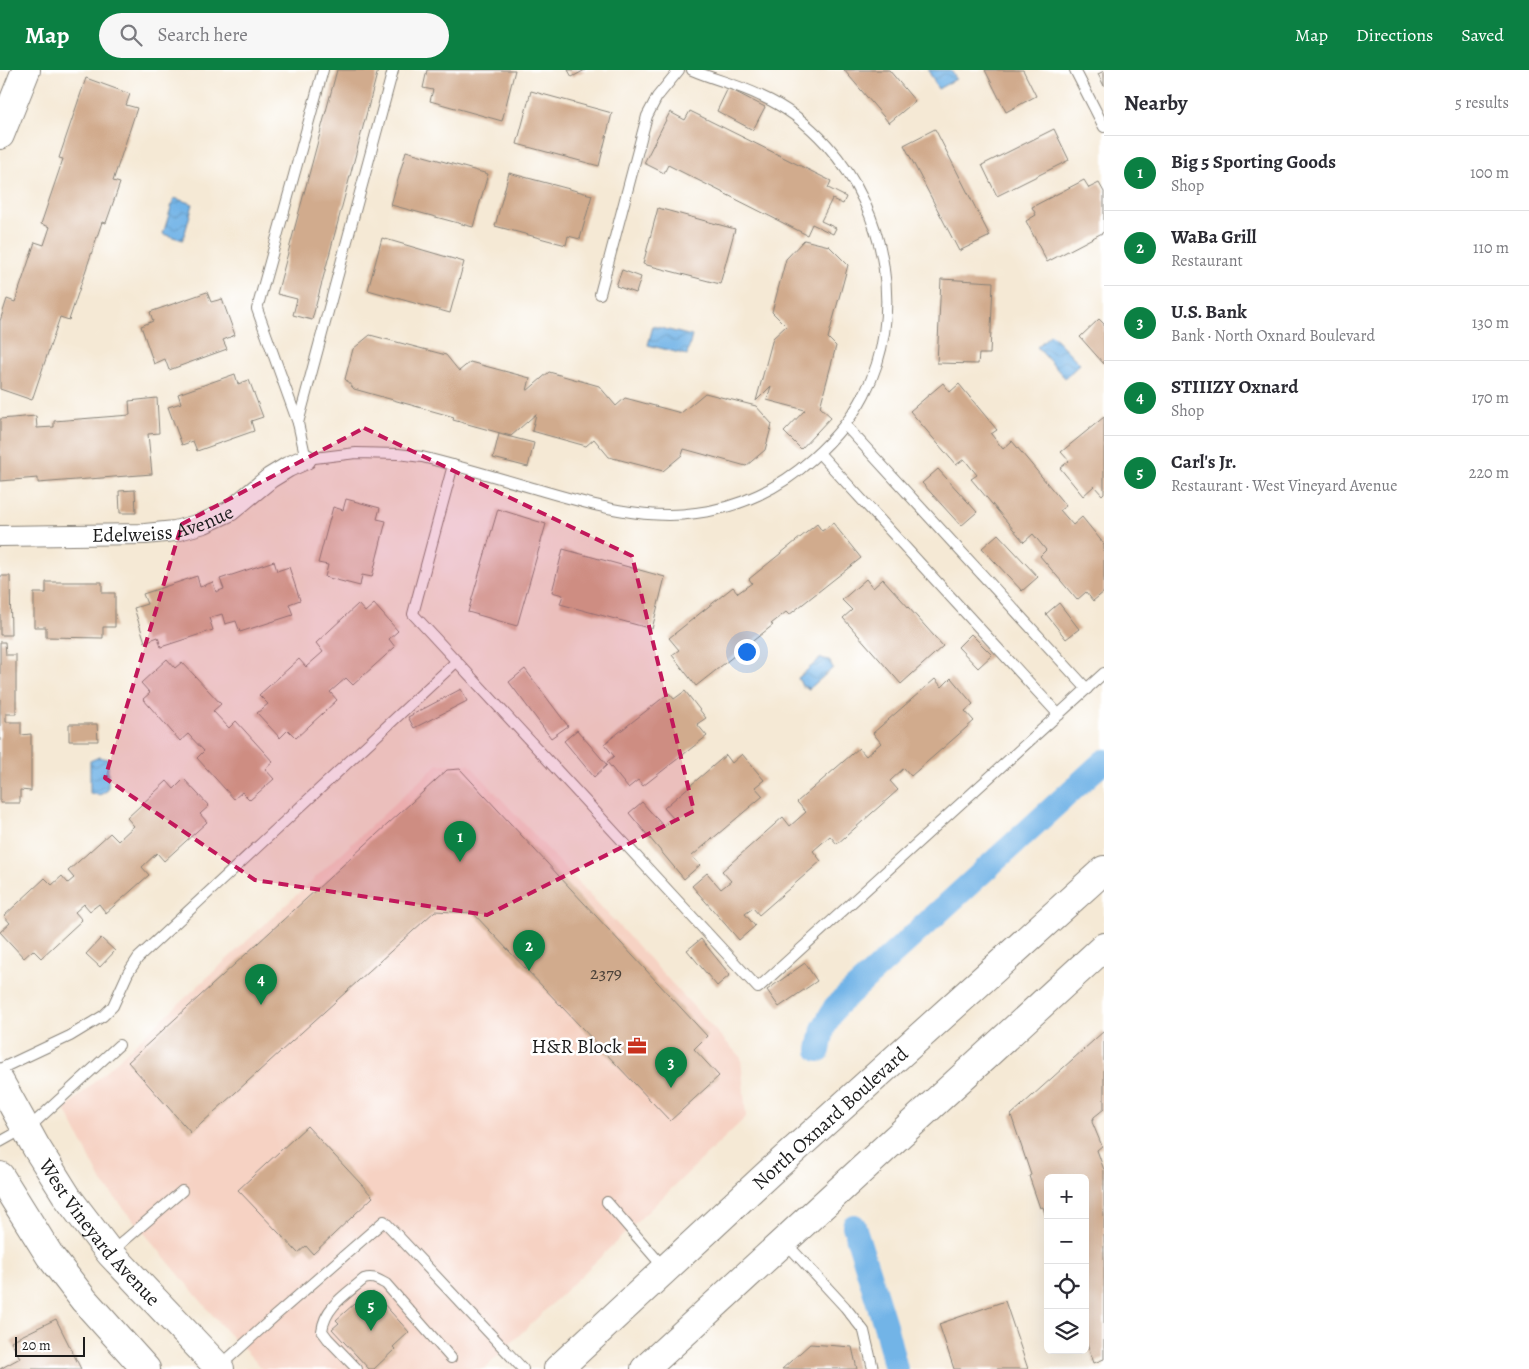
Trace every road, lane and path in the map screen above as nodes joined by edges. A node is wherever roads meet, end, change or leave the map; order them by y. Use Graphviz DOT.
graph roads {
  1 [pos="26,70"];
  2 [pos="323,70"];
  3 [pos="393,70"];
  4 [pos="679,70"];
  5 [pos="692,70"];
  6 [pos="1074,70"];
  7 [pos="1104,127"];
  8 [pos="0,135"];
  9 [pos="600,294"];
  10 [pos="298,424"];
  11 [pos="845,425"];
  12 [pos="819,452"];
  13 [pos="306,460"];
  14 [pos="453,465"];
  15 [pos="0,536"];
  16 [pos="457,661"];
  17 [pos="1104,673"];
  18 [pos="1087,689"];
  19 [pos="1058,715"];
  20 [pos="1104,870"];
  21 [pos="1104,947"];
  22 [pos="119,1045"];
  23 [pos="0,1069"];
  24 [pos="0,1082"];
  25 [pos="26,1129"];
  26 [pos="0,1142"];
  27 [pos="0,1176"];
  28 [pos="182,1191"];
  29 [pos="607,1202"];
  30 [pos="785,1241"];
  31 [pos="110,1253"];
  32 [pos="665,1269"];
  33 [pos="451,1358"];
  34 [pos="146,1369"];
  35 [pos="219,1369"];
  36 [pos="357,1369"];
  37 [pos="523,1369"];
  38 [pos="558,1369"];
  39 [pos="645,1369"];
  40 [pos="874,1369"];
  1 -- 8 [label="main road"];
  2 -- 10 [label="lane"];
  3 -- 10 [label="lane"];
  4 -- 9 [label="lane"];
  5 -- 11 [label="lane"];
  6 -- 7 [label="lane"];
  10 -- 13 [label="lane"];
  11 -- 12 [label="lane"];
  11 -- 18 [label="lane"];
  12 -- 14 [label="lane"];
  12 -- 19 [label="lane"];
  13 -- 14 [label="lane"];
  13 -- 15 [label="street, Edelweiss Avenue"];
  14 -- 16 [label="lane"];
  16 -- 19 [label="lane"];
  16 -- 23 [label="lane"];
  17 -- 18 [label="lane"];
  18 -- 19 [label="lane"];
  20 -- 32 [label="main road, North Oxnard Boulevard"];
  21 -- 30 [label="main road"];
  22 -- 25 [label="lane"];
  24 -- 25 [label="main road, West Vineyard Avenue"];
  25 -- 26 [label="lane"];
  25 -- 31 [label="main road, West Vineyard Avenue"];
  27 -- 34 [label="main road"];
  28 -- 31 [label="lane"];
  29 -- 32 [label="lane"];
  30 -- 39 [label="main road"];
  30 -- 40 [label="lane"];
  31 -- 35 [label="main road, West Vineyard Avenue"];
  32 -- 38 [label="main road, North Oxnard Boulevard"];
  33 -- 36 [label="lane"];
  35 -- 37 [label="lane"];
}
